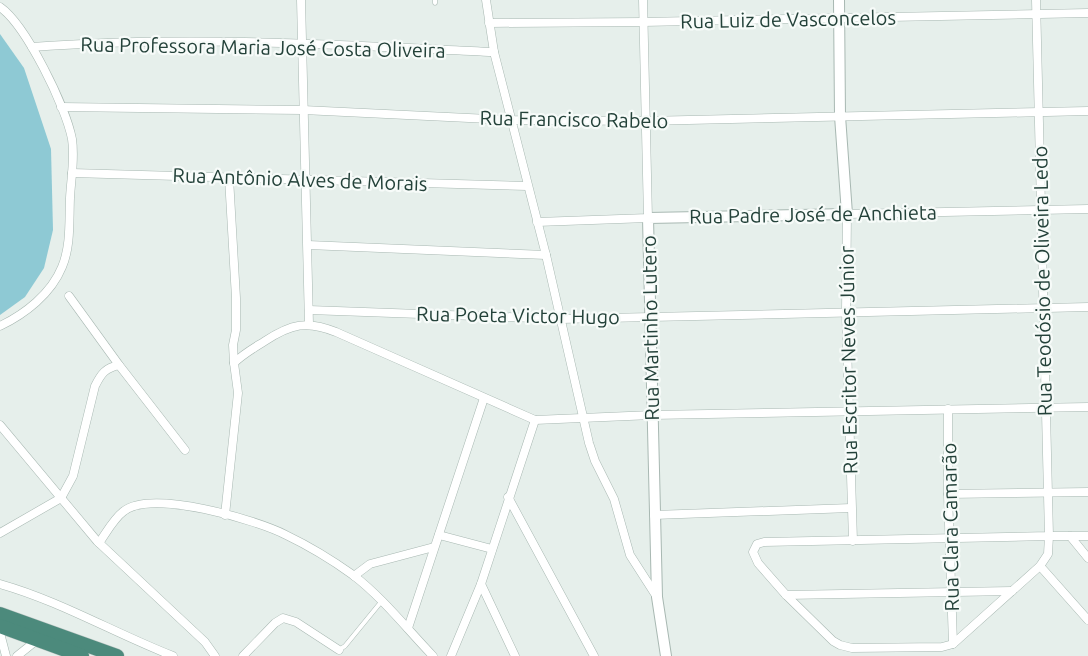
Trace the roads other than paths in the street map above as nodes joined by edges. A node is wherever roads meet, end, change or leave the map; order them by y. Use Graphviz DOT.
graph roads {
  1 [pos="301,0"];
  2 [pos="486,0"];
  3 [pos="643,0"];
  4 [pos="839,0"];
  5 [pos="1036,0"];
  6 [pos="0,7"];
  7 [pos="1088,13"];
  8 [pos="1036,15"];
  9 [pos="839,18"];
  10 [pos="644,22"];
  11 [pos="489,23"];
  12 [pos="302,44"];
  13 [pos="32,47"];
  14 [pos="494,52"];
  15 [pos="61,107"];
  16 [pos="303,110"];
  17 [pos="1088,111"];
  18 [pos="1039,112"];
  19 [pos="840,116"];
  20 [pos="512,120"];
  21 [pos="645,121"];
  22 [pos="72,173"];
  23 [pos="230,178"];
  24 [pos="304,178"];
  25 [pos="527,186"];
  26 [pos="1088,209"];
  27 [pos="1041,210"];
  28 [pos="847,214"];
  29 [pos="648,218"];
  30 [pos="537,222"];
  31 [pos="308,245"];
  32 [pos="546,255"];
  33 [pos="69,296"];
  34 [pos="1088,307"];
  35 [pos="1044,308"];
  36 [pos="309,309"];
  37 [pos="846,312"];
  38 [pos="649,317"];
  39 [pos="561,319"];
  40 [pos="309,324"];
  41 [pos="0,326"];
  42 [pos="234,363"];
  43 [pos="118,365"];
  44 [pos="484,398"];
  45 [pos="1088,407"];
  46 [pos="1045,408"];
  47 [pos="948,410"];
  48 [pos="849,412"];
  49 [pos="652,415"];
  50 [pos="585,417"];
  51 [pos="535,420"];
  52 [pos="0,426"];
  53 [pos="185,450"];
  54 [pos="1088,492"];
  55 [pos="1047,493"];
  56 [pos="948,494"];
  57 [pos="508,497"];
  58 [pos="61,498"];
  59 [pos="851,508"];
  60 [pos="225,515"];
  61 [pos="654,515"];
  62 [pos="0,533"];
  63 [pos="439,534"];
  64 [pos="1049,536"];
  65 [pos="1070,536"];
  66 [pos="1088,537"];
  67 [pos="949,538"];
  68 [pos="853,541"];
  69 [pos="99,543"];
  70 [pos="434,547"];
  71 [pos="492,549"];
  72 [pos="1088,558"];
  73 [pos="1042,563"];
  74 [pos="354,576"];
  75 [pos="0,584"];
  76 [pos="481,584"];
  77 [pos="1012,591"];
  78 [pos="951,593"];
  79 [pos="786,595"];
  80 [pos="657,597"];
  81 [pos="382,601"];
  82 [pos="0,614"];
  83 [pos="1088,620"];
  84 [pos="0,626"];
  85 [pos="408,628"];
  86 [pos="0,633"];
  87 [pos="37,640"];
  88 [pos="953,644"];
  89 [pos="148,646"];
  90 [pos="932,646"];
  91 [pos="863,648"];
  92 [pos="339,650"];
  93 [pos="0,654"];
  94 [pos="452,655"];
  95 [pos="5,656"];
  96 [pos="17,656"];
  97 [pos="82,656"];
  98 [pos="117,656"];
  99 [pos="144,656"];
  100 [pos="172,656"];
  101 [pos="215,656"];
  102 [pos="243,656"];
  103 [pos="433,656"];
  104 [pos="515,656"];
  105 [pos="594,656"];
  106 [pos="666,656"];
  107 [pos="869,656"];
  108 [pos="924,656"];
  1 -- 12 [label="street"];
  2 -- 11 [label="street"];
  3 -- 10 [label="street, Rua Martinho Lutero"];
  4 -- 9 [label="street, Rua Escritor Neves Júnior"];
  5 -- 8 [label="street, Rua Teodósio de Oliveira Ledo"];
  6 -- 13 [label="street"];
  7 -- 8 [label="street, Rua Luiz de Vasconcelos"];
  8 -- 9 [label="street, Rua Luiz de Vasconcelos"];
  8 -- 18 [label="street, Rua Teodósio de Oliveira Ledo"];
  9 -- 10 [label="street, Rua Luiz de Vasconcelos"];
  9 -- 19 [label="street, Rua Escritor Neves Júnior"];
  10 -- 11 [label="street, Rua Luiz de Vasconcelos"];
  10 -- 21 [label="street, Rua Martinho Lutero"];
  11 -- 14 [label="street"];
  12 -- 13 [label="street, Rua Professora Maria José Costa Oliveira"];
  12 -- 14 [label="street, Rua Professora Maria José Costa Oliveira"];
  12 -- 16 [label="street"];
  13 -- 15 [label="street"];
  14 -- 20 [label="street"];
  15 -- 16 [label="street, Rua Francisco Rabelo"];
  15 -- 22 [label="street"];
  16 -- 20 [label="street, Rua Francisco Rabelo"];
  16 -- 24 [label="street"];
  17 -- 18 [label="street, Rua Francisco Rabelo"];
  18 -- 19 [label="street, Rua Francisco Rabelo"];
  18 -- 27 [label="street, Rua Teodósio de Oliveira Ledo"];
  19 -- 21 [label="street, Rua Francisco Rabelo"];
  19 -- 28 [label="street, Rua Escritor Neves Júnior"];
  20 -- 21 [label="street, Rua Francisco Rabelo"];
  20 -- 25 [label="street"];
  21 -- 29 [label="street, Rua Martinho Lutero"];
  22 -- 23 [label="street, Rua Antônio Alves de Morais"];
  22 -- 41 [label="street"];
  23 -- 24 [label="street, Rua Antônio Alves de Morais"];
  23 -- 42 [label="street"];
  24 -- 25 [label="street, Rua Antônio Alves de Morais"];
  24 -- 31 [label="street"];
  25 -- 30 [label="street"];
  26 -- 27 [label="street, Rua Padre José de Anchieta"];
  27 -- 28 [label="street, Rua Padre José de Anchieta"];
  27 -- 35 [label="street, Rua Teodósio de Oliveira Ledo"];
  28 -- 29 [label="street, Rua Padre José de Anchieta"];
  28 -- 37 [label="street, Rua Escritor Neves Júnior"];
  29 -- 30 [label="street, Rua Padre José de Anchieta"];
  29 -- 38 [label="street, Rua Martinho Lutero"];
  30 -- 32 [label="street"];
  31 -- 32 [label="street"];
  31 -- 36 [label="street"];
  32 -- 39 [label="street"];
  33 -- 43 [label="street"];
  34 -- 35 [label="street, Rua Poeta Victor Hugo"];
  35 -- 37 [label="street, Rua Poeta Victor Hugo"];
  35 -- 46 [label="street, Rua Teodósio de Oliveira Ledo"];
  36 -- 39 [label="street, Rua Poeta Victor Hugo"];
  36 -- 40 [label="street"];
  37 -- 38 [label="street, Rua Poeta Victor Hugo"];
  37 -- 48 [label="street, Rua Escritor Neves Júnior"];
  38 -- 39 [label="street, Rua Poeta Victor Hugo"];
  38 -- 49 [label="street, Rua Martinho Lutero"];
  39 -- 50 [label="street"];
  40 -- 42 [label="street"];
  40 -- 44 [label="street"];
  42 -- 60 [label="street"];
  43 -- 53 [label="street"];
  43 -- 58 [label="street"];
  44 -- 51 [label="street"];
  44 -- 63 [label="street"];
  45 -- 46 [label="street"];
  46 -- 47 [label="street"];
  46 -- 55 [label="street, Rua Teodósio de Oliveira Ledo"];
  47 -- 48 [label="street"];
  47 -- 56 [label="street, Rua Clara Camarão"];
  48 -- 49 [label="street"];
  48 -- 59 [label="street, Rua Escritor Neves Júnior"];
  49 -- 50 [label="street"];
  49 -- 61 [label="street, Rua Martinho Lutero"];
  50 -- 51 [label="street"];
  50 -- 80 [label="street"];
  51 -- 57 [label="street"];
  52 -- 58 [label="street"];
  54 -- 55 [label="street"];
  55 -- 56 [label="street"];
  55 -- 64 [label="street, Rua Teodósio de Oliveira Ledo"];
  56 -- 67 [label="street, Rua Clara Camarão"];
  57 -- 71 [label="street"];
  57 -- 105 [label="street"];
  58 -- 62 [label="street"];
  58 -- 69 [label="street"];
  59 -- 61 [label="street"];
  59 -- 68 [label="street, Rua Escritor Neves Júnior"];
  60 -- 69 [label="street"];
  60 -- 74 [label="street"];
  61 -- 80 [label="street, Rua Martinho Lutero"];
  63 -- 70 [label="street"];
  63 -- 71 [label="street"];
  64 -- 65 [label="street"];
  64 -- 67 [label="street"];
  64 -- 73 [label="street, Rua Teodósio de Oliveira Ledo"];
  65 -- 66 [label="street"];
  65 -- 72 [label="street"];
  67 -- 68 [label="street"];
  67 -- 78 [label="street, Rua Clara Camarão"];
  68 -- 79 [label="street"];
  69 -- 101 [label="street"];
  70 -- 74 [label="street"];
  70 -- 85 [label="street"];
  71 -- 76 [label="street"];
  73 -- 77 [label="street"];
  73 -- 83 [label="street"];
  74 -- 81 [label="street"];
  75 -- 89 [label="street"];
  76 -- 94 [label="street"];
  76 -- 104 [label="street"];
  77 -- 78 [label="street"];
  77 -- 88 [label="street"];
  78 -- 79 [label="street"];
  78 -- 88 [label="street, Rua Clara Camarão"];
  79 -- 91 [label="street"];
  80 -- 106 [label="street, Rua Martinho Lutero"];
  81 -- 85 [label="street"];
  81 -- 92 [label="lane"];
  82 -- 98 [label="highway"];
  84 -- 87 [label="highway"];
  85 -- 103 [label="street"];
  86 -- 95 [label="street"];
  87 -- 96 [label="street"];
  87 -- 97 [label="highway"];
  88 -- 90 [label="street"];
  89 -- 99 [label="street"];
  89 -- 100 [label="street"];
  90 -- 91 [label="street"];
  90 -- 108 [label="street"];
  91 -- 107 [label="street"];
  92 -- 102 [label="street"];
  93 -- 95 [label="street"];
}
